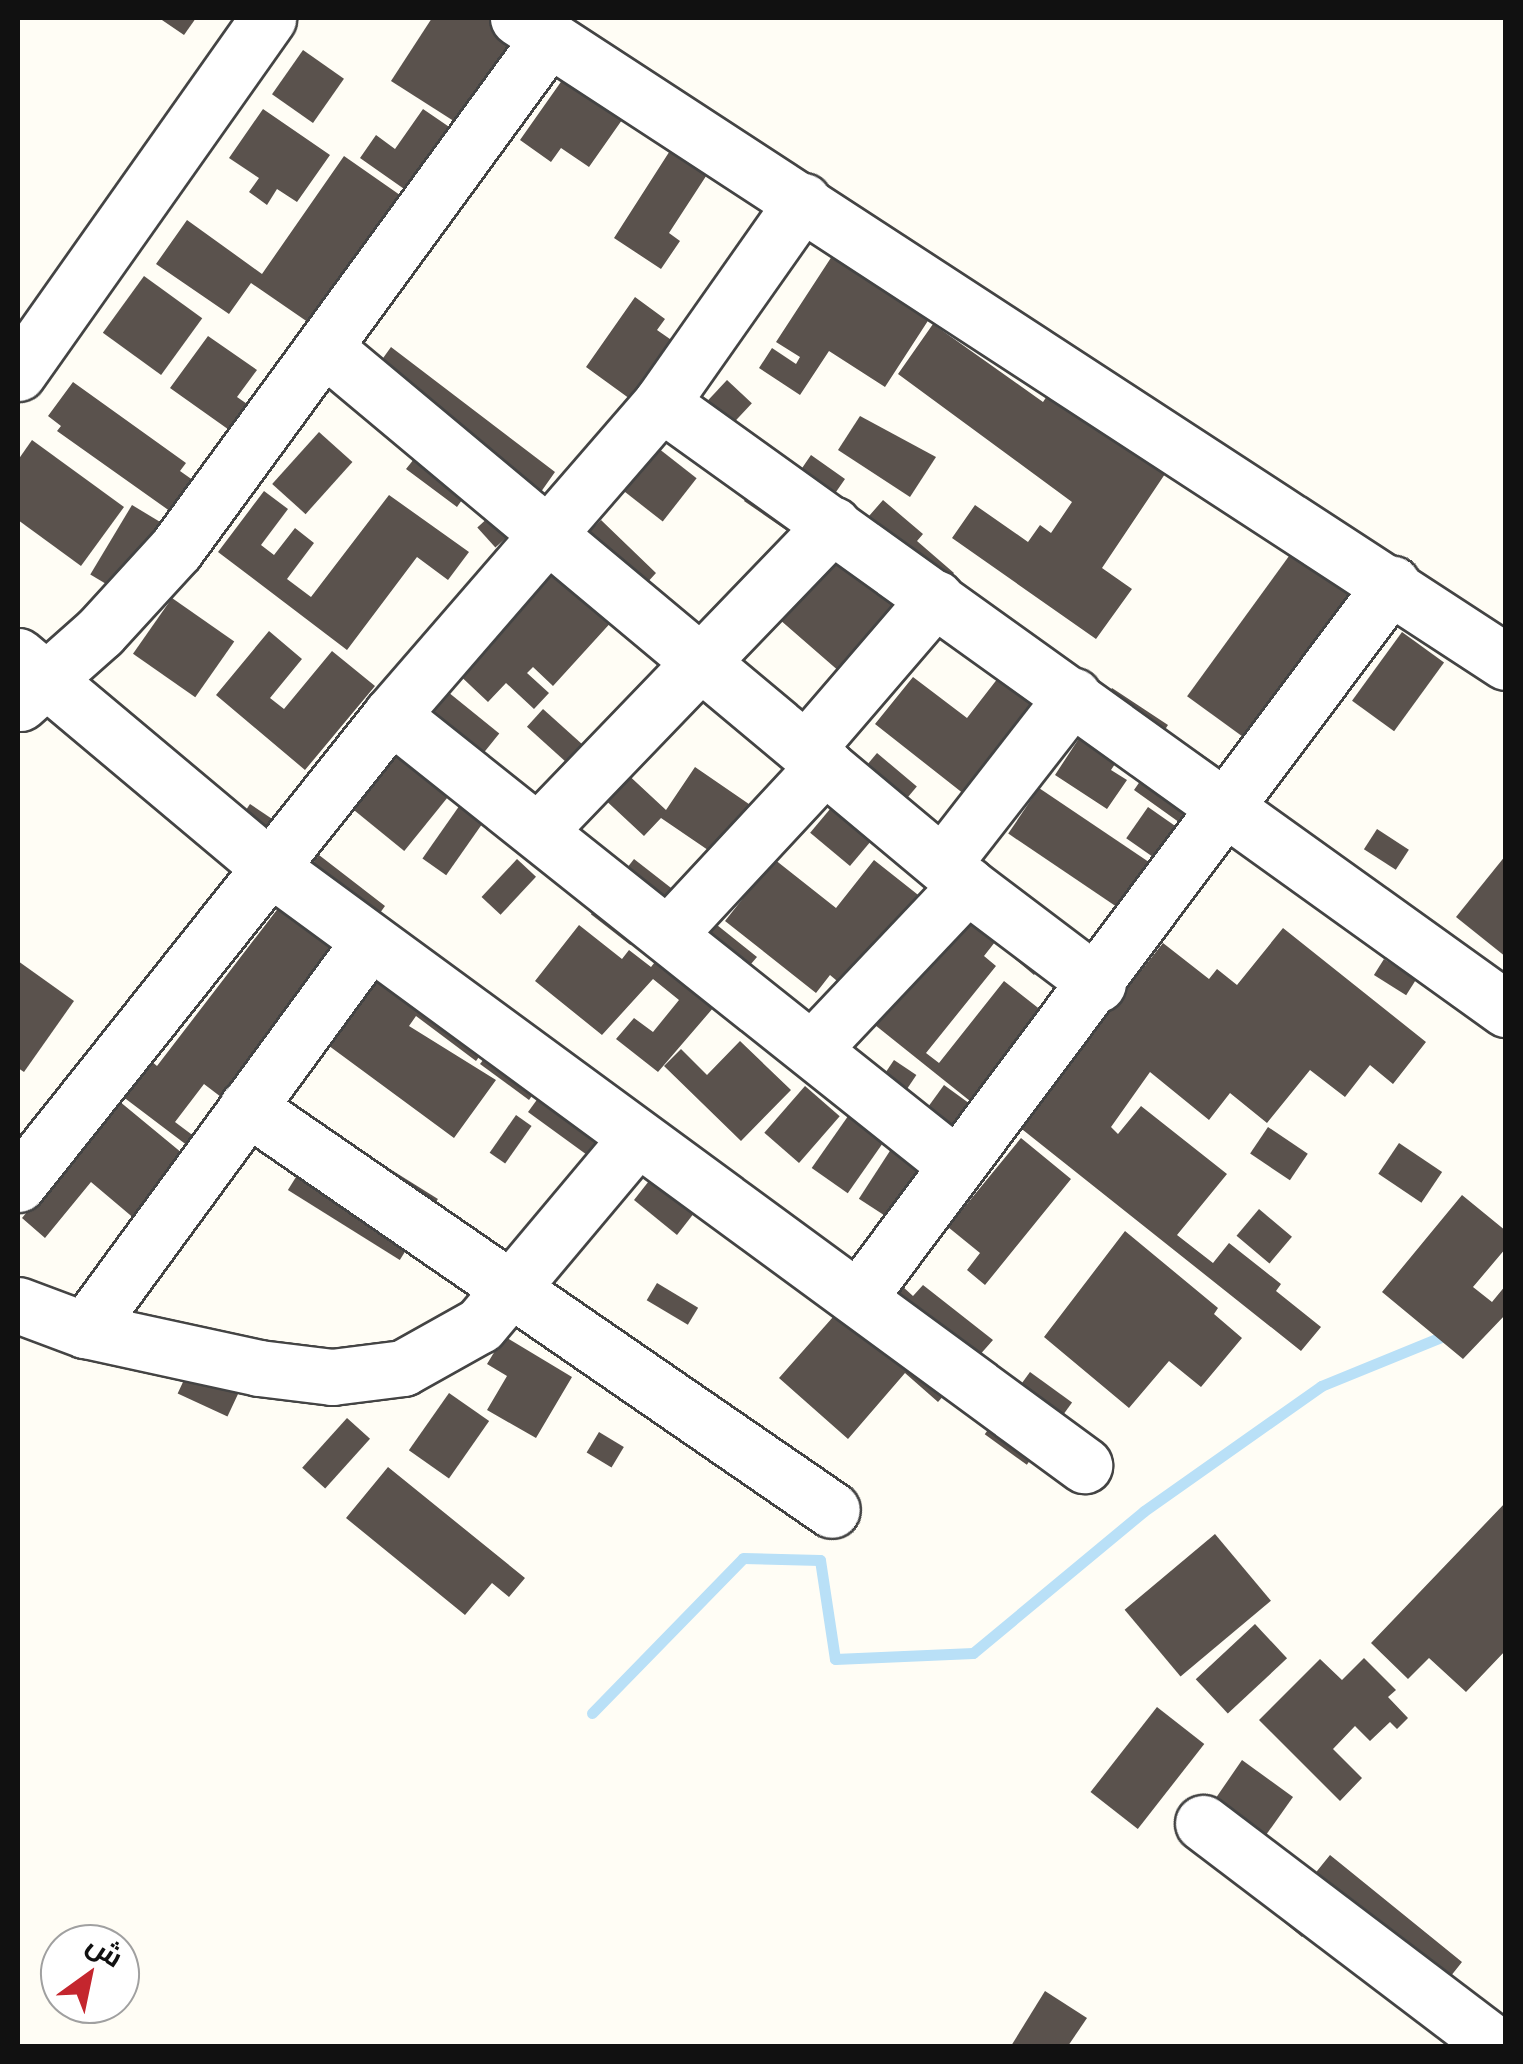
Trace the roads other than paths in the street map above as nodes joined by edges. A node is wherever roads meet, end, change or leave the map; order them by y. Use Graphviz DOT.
graph roads {
  1 [pos="268,18"];
  2 [pos="533,28"];
  3 [pos="803,201"];
  4 [pos="326,349"];
  5 [pos="18,374"];
  6 [pos="661,403"];
  7 [pos="833,525"];
  8 [pos="546,531"];
  9 [pos="1392,584"];
  10 [pos="936,598"];
  11 [pos="702,662"];
  12 [pos="1506,662"];
  13 [pos="27,680"];
  14 [pos="1072,696"];
  15 [pos="391,715"];
  16 [pos="816,757"];
  17 [pos="1226,806"];
  18 [pos="540,830"];
  19 [pos="272,868"];
  20 [pos="955,874"];
  21 [pos="669,933"];
  22 [pos="370,941"];
  23 [pos="1098,984"];
  24 [pos="1506,1008"];
  25 [pos="812,1049"];
  26 [pos="247,1107"];
  27 [pos="636,1138"];
  28 [pos="956,1165"];
  29 [pos="18,1184"];
  30 [pos="514,1288"];
  31 [pos="858,1298"];
  32 [pos="18,1305"];
  33 [pos="86,1330"];
  34 [pos="1084,1465"];
  35 [pos="832,1510"];
  36 [pos="1203,1823"];
  37 [pos="1497,2046"];
  1 -- 5 [label="street"];
  2 -- 3 [label="street"];
  2 -- 4 [label="street"];
  3 -- 6 [label="street"];
  3 -- 9 [label="street"];
  4 -- 8 [label="street"];
  4 -- 13 [label="street"];
  6 -- 7 [label="street"];
  6 -- 8 [label="street"];
  7 -- 10 [label="street"];
  7 -- 11 [label="street"];
  8 -- 11 [label="street"];
  8 -- 15 [label="street"];
  9 -- 12 [label="street"];
  9 -- 17 [label="street"];
  10 -- 14 [label="street"];
  10 -- 16 [label="street"];
  11 -- 16 [label="street"];
  11 -- 18 [label="street"];
  13 -- 19 [label="street"];
  14 -- 17 [label="street"];
  14 -- 20 [label="street"];
  15 -- 18 [label="street"];
  15 -- 19 [label="street"];
  16 -- 20 [label="street"];
  16 -- 21 [label="street"];
  17 -- 23 [label="street"];
  17 -- 24 [label="street"];
  18 -- 21 [label="street"];
  19 -- 22 [label="street"];
  19 -- 29 [label="street"];
  20 -- 23 [label="street"];
  20 -- 25 [label="street"];
  21 -- 25 [label="street"];
  22 -- 26 [label="street"];
  22 -- 27 [label="street"];
  23 -- 28 [label="street"];
  25 -- 28 [label="street"];
  26 -- 30 [label="street"];
  26 -- 33 [label="street"];
  27 -- 30 [label="street"];
  27 -- 31 [label="street"];
  28 -- 31 [label="street"];
  30 -- 33 [label="street"];
  30 -- 35 [label="street"];
  31 -- 34 [label="street"];
  32 -- 33 [label="street"];
  36 -- 37 [label="street"];
}
